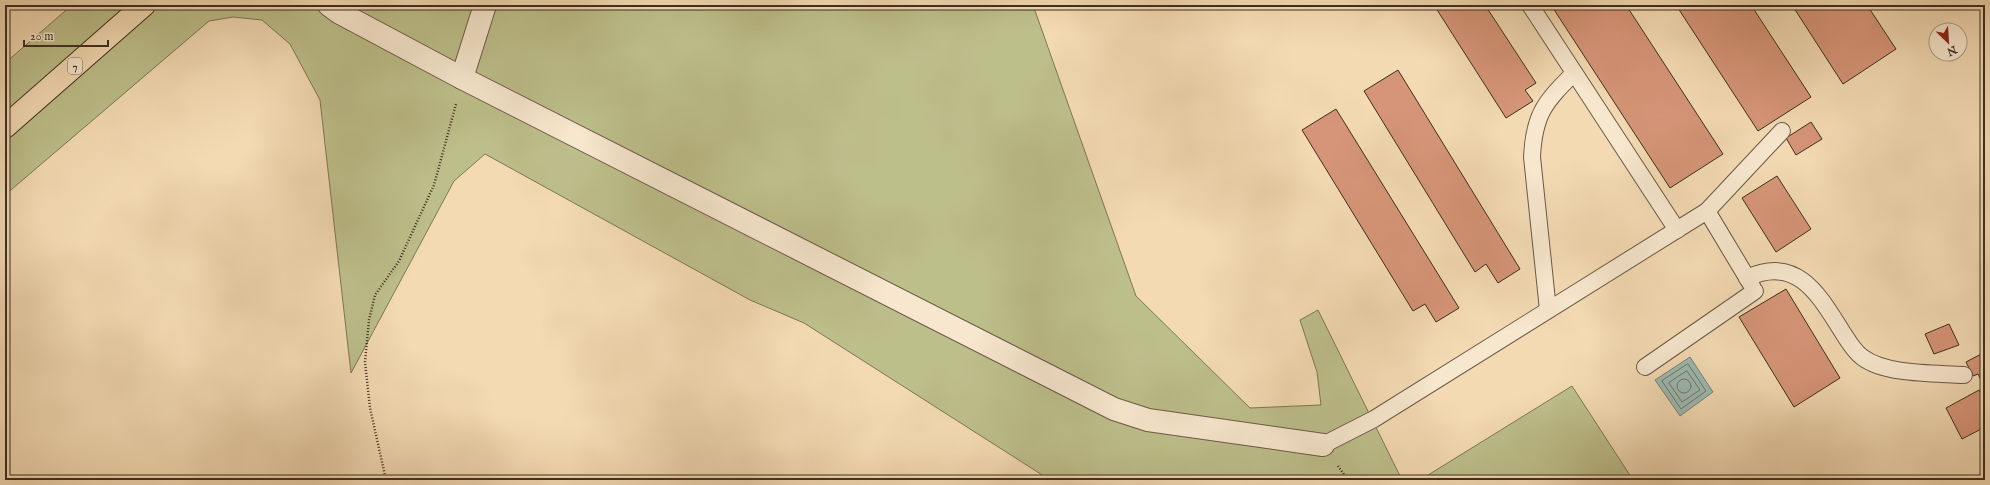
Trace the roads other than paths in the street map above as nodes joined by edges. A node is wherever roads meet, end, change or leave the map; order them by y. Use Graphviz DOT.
graph roads {
  1 [pos="144,5"];
  2 [pos="329,5"];
  3 [pos="485,5"];
  4 [pos="1530,5"];
  5 [pos="1574,73"];
  6 [pos="462,78"];
  7 [pos="5,127"];
  8 [pos="1782,131"];
  9 [pos="1707,211"];
  10 [pos="1677,230"];
  11 [pos="1754,289"];
  12 [pos="1548,310"];
  13 [pos="1645,367"];
  14 [pos="1964,375"];
  15 [pos="1323,445"];
  1 -- 7 [label="main road, 7"];
  2 -- 6 [label="street"];
  3 -- 6 [label="street"];
  4 -- 5 [label="lane"];
  5 -- 10 [label="lane"];
  5 -- 12 [label="lane"];
  6 -- 15 [label="street"];
  8 -- 9 [label="lane"];
  9 -- 10 [label="lane"];
  9 -- 11 [label="lane"];
  10 -- 12 [label="lane"];
  11 -- 13 [label="lane"];
  11 -- 14 [label="lane"];
  12 -- 15 [label="lane"];
}
